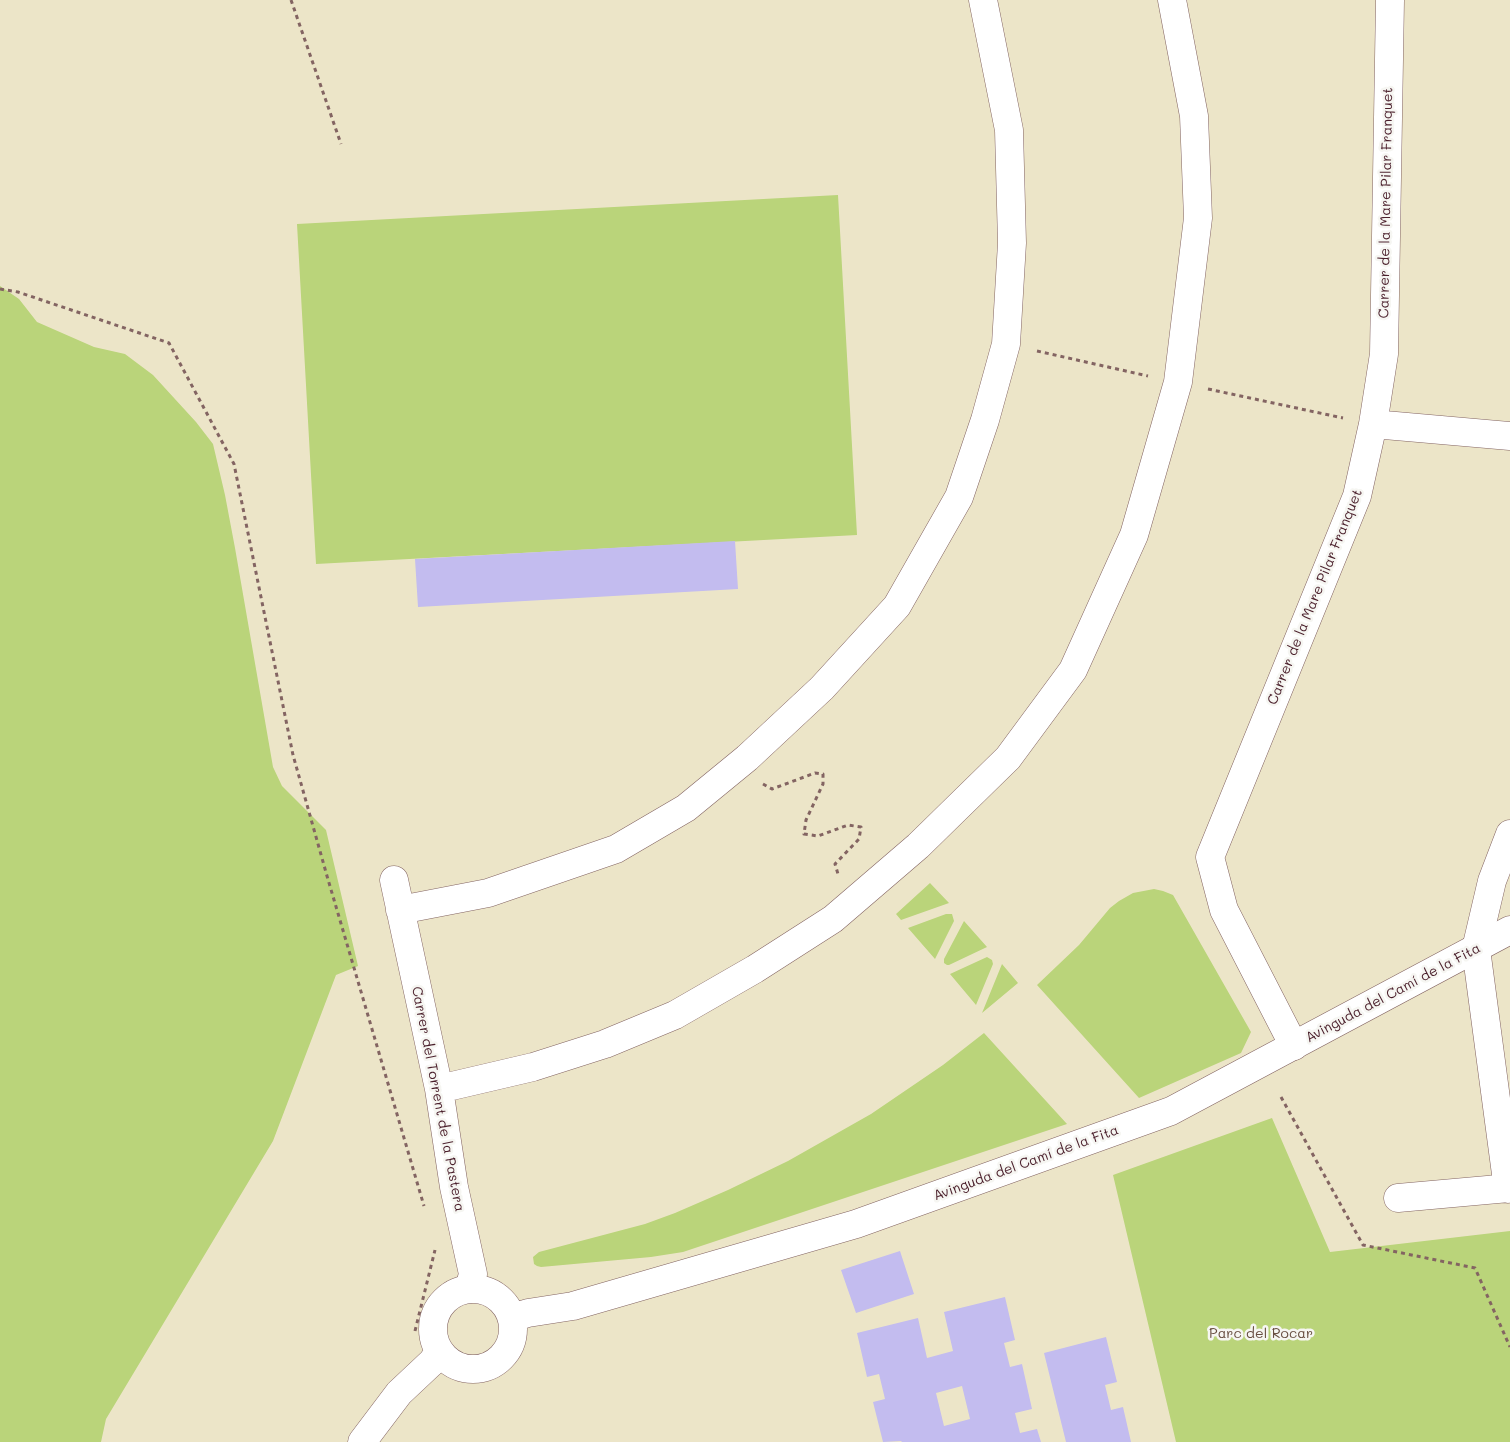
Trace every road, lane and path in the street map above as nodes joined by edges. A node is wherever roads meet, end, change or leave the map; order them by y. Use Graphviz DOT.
graph roads {
  1 [pos="290,0"];
  2 [pos="983,0"];
  3 [pos="1172,0"];
  4 [pos="1390,0"];
  5 [pos="341,144"];
  6 [pos="0,289"];
  7 [pos="1006,344"];
  8 [pos="1178,382"];
  9 [pos="1373,424"];
  10 [pos="1510,436"];
  11 [pos="744,761"];
  12 [pos="1510,834"];
  13 [pos="394,880"];
  14 [pos="859,897"];
  15 [pos="400,910"];
  16 [pos="1510,930"];
  17 [pos="1476,949"];
  18 [pos="1294,1046"];
  19 [pos="439,1089"];
  20 [pos="1509,1189"];
  21 [pos="1398,1198"];
  22 [pos="425,1208"];
  23 [pos="436,1246"];
  24 [pos="469,1289"];
  25 [pos="512,1318"];
  26 [pos="413,1338"];
  27 [pos="440,1352"];
  28 [pos="362,1442"];
  1 -- 5 [label="path"];
  2 -- 7 [label="street"];
  3 -- 8 [label="street"];
  4 -- 9 [label="street, Carrer de la Mare Pilar Franquet"];
  6 -- 22 [label="path"];
  7 -- 8 [label="path"];
  7 -- 11 [label="street"];
  8 -- 9 [label="path"];
  8 -- 14 [label="street"];
  9 -- 10 [label="street"];
  9 -- 18 [label="street, Carrer de la Mare Pilar Franquet"];
  11 -- 14 [label="path"];
  11 -- 15 [label="street"];
  12 -- 17 [label="street"];
  13 -- 15 [label="street, Carrer del Torrent de la Pastera"];
  14 -- 19 [label="street"];
  15 -- 19 [label="street, Carrer del Torrent de la Pastera"];
  16 -- 17 [label="street, Avinguda del Camí de la Fita"];
  17 -- 18 [label="street, Avinguda del Camí de la Fita"];
  17 -- 20 [label="street"];
  18 -- 25 [label="street, Avinguda del Camí de la Fita"];
  19 -- 24 [label="street, Carrer del Torrent de la Pastera"];
  20 -- 21 [label="street"];
  23 -- 26 [label="path"];
  24 -- 25 [label="street"];
  24 -- 27 [label="street"];
  25 -- 27 [label="street"];
  27 -- 28 [label="street"];
}
